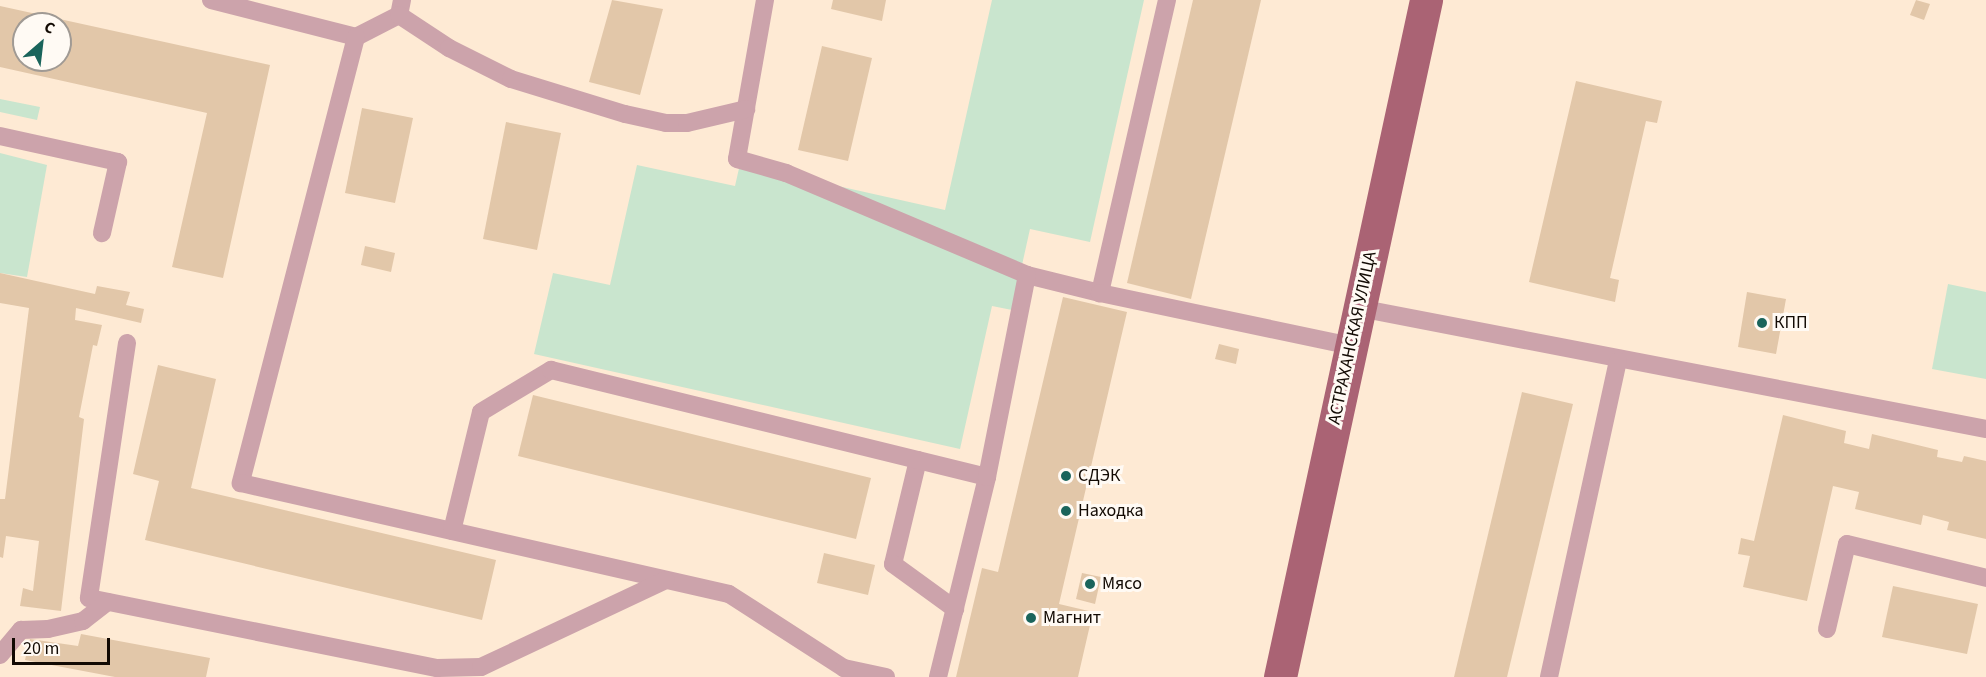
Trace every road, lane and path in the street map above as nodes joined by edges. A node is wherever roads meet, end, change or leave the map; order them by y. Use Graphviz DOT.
graph roads {
  1 [pos="211,0"];
  2 [pos="765,0"];
  3 [pos="1167,0"];
  4 [pos="1426,0"];
  5 [pos="401,8"];
  6 [pos="356,37"];
  7 [pos="746,109"];
  8 [pos="0,136"];
  9 [pos="102,233"];
  10 [pos="1027,275"];
  11 [pos="1100,293"];
  12 [pos="1359,308"];
  13 [pos="127,343"];
  14 [pos="1351,346"];
  15 [pos="1618,361"];
  16 [pos="1986,429"];
  17 [pos="918,460"];
  18 [pos="987,477"];
  19 [pos="452,531"];
  20 [pos="1986,578"];
  21 [pos="666,580"];
  22 [pos="106,602"];
  23 [pos="955,609"];
  24 [pos="1827,628"];
  25 [pos="0,655"];
  26 [pos="883,677"];
  27 [pos="938,677"];
  28 [pos="1280,677"];
  29 [pos="1549,677"];
  1 -- 6 [label="lane"];
  2 -- 7 [label="lane"];
  3 -- 11 [label="lane"];
  4 -- 12 [label="main road, АСТРАХАНСКАЯ УЛИЦА"];
  5 -- 6 [label="lane"];
  5 -- 7 [label="lane"];
  6 -- 19 [label="lane"];
  7 -- 10 [label="lane"];
  8 -- 9 [label="lane"];
  10 -- 11 [label="lane"];
  10 -- 18 [label="lane"];
  11 -- 14 [label="lane"];
  12 -- 14 [label="main road, АСТРАХАНСКАЯ УЛИЦА"];
  12 -- 15 [label="lane"];
  13 -- 22 [label="lane"];
  14 -- 28 [label="main road, АСТРАХАНСКАЯ УЛИЦА"];
  15 -- 16 [label="lane"];
  15 -- 29 [label="lane"];
  17 -- 18 [label="lane"];
  17 -- 19 [label="lane"];
  17 -- 23 [label="lane"];
  18 -- 23 [label="lane"];
  19 -- 21 [label="lane"];
  20 -- 24 [label="lane"];
  21 -- 22 [label="lane"];
  21 -- 26 [label="lane"];
  22 -- 25 [label="lane"];
  23 -- 27 [label="lane"];
}
